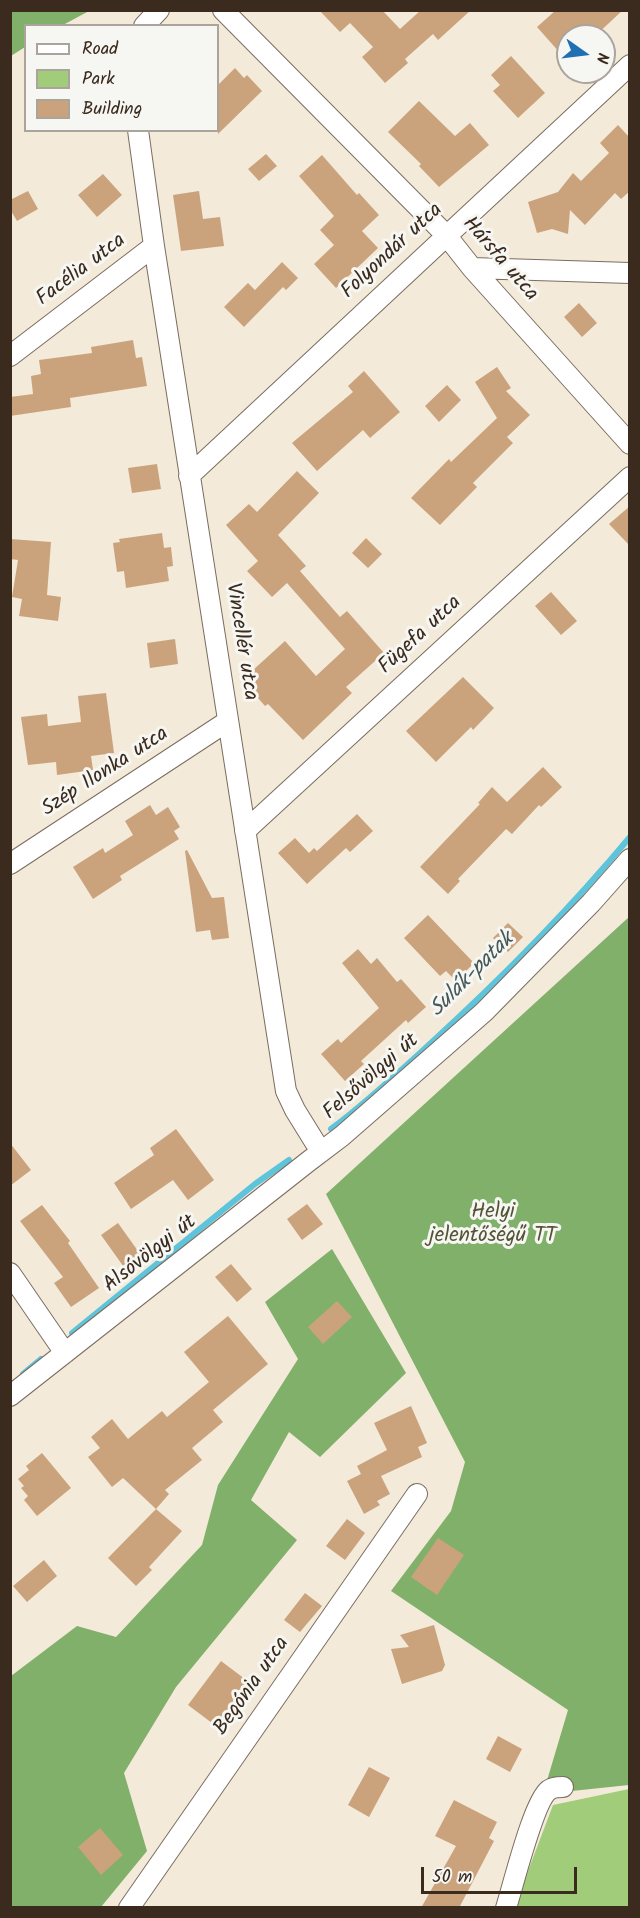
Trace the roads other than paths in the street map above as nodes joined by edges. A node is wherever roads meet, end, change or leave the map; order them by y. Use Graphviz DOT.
graph roads {
  1 [pos="159,10"];
  2 [pos="223,10"];
  3 [pos="146,24"];
  4 [pos="630,65"];
  5 [pos="138,132"];
  6 [pos="446,235"];
  7 [pos="154,246"];
  8 [pos="472,268"];
  9 [pos="630,273"];
  10 [pos="10,356"];
  11 [pos="630,444"];
  12 [pos="189,476"];
  13 [pos="630,477"];
  14 [pos="228,721"];
  15 [pos="246,831"];
  16 [pos="630,859"];
  17 [pos="10,864"];
  18 [pos="321,1152"];
  19 [pos="10,1273"];
  20 [pos="65,1353"];
  21 [pos="10,1396"];
  22 [pos="417,1494"];
  23 [pos="562,1787"];
  24 [pos="129,1908"];
  25 [pos="506,1908"];
  1 -- 3 [label="street"];
  2 -- 6 [label="street, Hársfa utca"];
  4 -- 6 [label="street, Folyondár utca"];
  5 -- 7 [label="street, Vincellér utca"];
  6 -- 8 [label="street, Hársfa utca"];
  6 -- 12 [label="street, Folyondár utca"];
  7 -- 10 [label="street, Facélia utca"];
  7 -- 12 [label="street, Vincellér utca"];
  8 -- 9 [label="street"];
  8 -- 11 [label="street, Hársfa utca"];
  12 -- 14 [label="street, Vincellér utca"];
  13 -- 15 [label="street, Fügefa utca"];
  14 -- 15 [label="street, Vincellér utca"];
  14 -- 17 [label="street, Szép Ilonka utca"];
  15 -- 18 [label="street, Vincellér utca"];
  16 -- 18 [label="street, Felsővölgyi út"];
  18 -- 20 [label="street, Alsóvölgyi út"];
  19 -- 20 [label="street"];
  20 -- 21 [label="street, Alsóvölgyi út"];
  22 -- 24 [label="street, Begónia utca"];
  23 -- 25 [label="street"];
}
